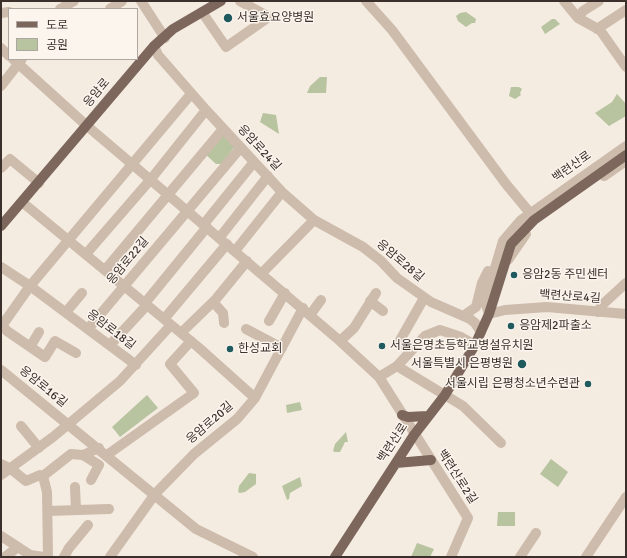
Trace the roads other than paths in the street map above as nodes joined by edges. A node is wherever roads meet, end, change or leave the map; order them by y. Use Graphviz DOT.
graph roads {
  1 [pos="74,1"];
  2 [pos="122,1"];
  3 [pos="141,1"];
  4 [pos="221,1"];
  5 [pos="240,1"];
  6 [pos="564,1"];
  7 [pos="599,1"];
  8 [pos="372,2"];
  9 [pos="61,8"];
  10 [pos="112,8"];
  11 [pos="626,10"];
  12 [pos="202,12"];
  13 [pos="578,18"];
  14 [pos="597,29"];
  15 [pos="165,38"];
  16 [pos="154,46"];
  17 [pos="622,54"];
  18 [pos="18,61"];
  19 [pos="626,67"];
  20 [pos="1,86"];
  21 [pos="191,94"];
  22 [pos="206,110"];
  23 [pos="86,125"];
  24 [pos="223,129"];
  25 [pos="626,146"];
  26 [pos="239,147"];
  27 [pos="626,155"];
  28 [pos="626,161"];
  29 [pos="254,162"];
  30 [pos="132,164"];
  31 [pos="1,168"];
  32 [pos="268,176"];
  33 [pos="150,179"];
  34 [pos="39,183"];
  35 [pos="282,192"];
  36 [pos="168,194"];
  37 [pos="22,202"];
  38 [pos="188,210"];
  39 [pos="530,213"];
  40 [pos="5,216"];
  41 [pos="314,220"];
  42 [pos="205,225"];
  43 [pos="1,226"];
  44 [pos="68,240"];
  45 [pos="223,240"];
  46 [pos="363,247"];
  47 [pos="235,250"];
  48 [pos="86,254"];
  49 [pos="247,261"];
  50 [pos="1,267"];
  51 [pos="499,267"];
  52 [pos="105,270"];
  53 [pos="262,273"];
  54 [pos="626,283"];
  55 [pos="124,285"];
  56 [pos="30,286"];
  57 [pos="285,293"];
  58 [pos="82,294"];
  59 [pos="424,298"];
  60 [pos="321,300"];
  61 [pos="212,302"];
  62 [pos="146,304"];
  63 [pos="307,311"];
  64 [pos="383,311"];
  65 [pos="66,312"];
  66 [pos="598,312"];
  67 [pos="489,314"];
  68 [pos="626,314"];
  69 [pos="463,316"];
  70 [pos="269,321"];
  71 [pos="168,322"];
  72 [pos="224,323"];
  73 [pos="1,325"];
  74 [pos="88,329"];
  75 [pos="246,329"];
  76 [pos="39,332"];
  77 [pos="481,332"];
  78 [pos="181,333"];
  79 [pos="191,341"];
  80 [pos="340,341"];
  81 [pos="110,345"];
  82 [pos="475,346"];
  83 [pos="30,347"];
  84 [pos="282,348"];
  85 [pos="411,349"];
  86 [pos="76,353"];
  87 [pos="136,365"];
  88 [pos="397,366"];
  89 [pos="1,370"];
  90 [pos="378,377"];
  91 [pos="445,395"];
  92 [pos="255,398"];
  93 [pos="402,415"];
  94 [pos="427,416"];
  95 [pos="69,424"];
  96 [pos="21,426"];
  97 [pos="414,435"];
  98 [pos="501,443"];
  99 [pos="39,448"];
  100 [pos="103,452"];
  101 [pos="83,454"];
  102 [pos="431,460"];
  103 [pos="396,463"];
  104 [pos="6,467"];
  105 [pos="1,475"];
  106 [pos="43,476"];
  107 [pos="91,480"];
  108 [pos="75,487"];
  109 [pos="155,494"];
  110 [pos="626,497"];
  111 [pos="109,509"];
  112 [pos="76,510"];
  113 [pos="48,511"];
  114 [pos="88,526"];
  115 [pos="536,533"];
  116 [pos="1,536"];
  117 [pos="18,547"];
  118 [pos="242,554"];
  119 [pos="37,556"];
  120 [pos="5,557"];
  121 [pos="48,557"];
  122 [pos="64,557"];
  123 [pos="110,557"];
  124 [pos="253,557"];
  125 [pos="335,557"];
  126 [pos="451,557"];
  127 [pos="520,557"];
  128 [pos="586,557"];
  1 -- 9 [label="street"];
  2 -- 10 [label="street"];
  3 -- 15 [label="street"];
  4 -- 12 [label="main road, 응암로"];
  5 -- 12 [label="street"];
  6 -- 13 [label="street"];
  7 -- 13 [label="street"];
  8 -- 39 [label="street"];
  11 -- 14 [label="street"];
  12 -- 15 [label="main road, 응암로"];
  13 -- 14 [label="street"];
  14 -- 17 [label="street"];
  15 -- 16 [label="main road, 응암로"];
  16 -- 21 [label="street, 응암로24길"];
  16 -- 23 [label="main road, 응암로"];
  17 -- 19 [label="street"];
  18 -- 20 [label="street"];
  18 -- 23 [label="street"];
  21 -- 22 [label="street, 응암로24길"];
  21 -- 30 [label="street"];
  22 -- 24 [label="street, 응암로24길"];
  22 -- 33 [label="street"];
  23 -- 30 [label="street"];
  23 -- 34 [label="main road, 응암로"];
  24 -- 26 [label="street, 응암로24길"];
  24 -- 36 [label="street, 응암로22길"];
  25 -- 39 [label="street, 백련산로"];
  26 -- 29 [label="street, 응암로24길"];
  26 -- 38 [label="street, 응암로22길"];
  27 -- 51 [label="main road, 백련산로"];
  28 -- 51 [label="street, 백련산로"];
  29 -- 32 [label="street, 응암로24길"];
  29 -- 42 [label="street"];
  30 -- 33 [label="street"];
  30 -- 44 [label="street"];
  31 -- 34 [label="street"];
  32 -- 35 [label="street, 응암로24길"];
  32 -- 45 [label="street"];
  33 -- 36 [label="street"];
  33 -- 48 [label="street"];
  34 -- 37 [label="main road, 응암로"];
  35 -- 41 [label="street, 응암로24길"];
  35 -- 47 [label="street"];
  36 -- 38 [label="street"];
  36 -- 52 [label="street, 응암로22길"];
  37 -- 40 [label="main road, 응암로"];
  37 -- 44 [label="street"];
  38 -- 42 [label="street"];
  38 -- 55 [label="street, 응암로22길"];
  39 -- 51 [label="street, 백련산로"];
  40 -- 43 [label="main road, 응암로"];
  41 -- 46 [label="street, 응암로24길"];
  41 -- 53 [label="street"];
  42 -- 45 [label="street"];
  42 -- 62 [label="street"];
  44 -- 48 [label="street"];
  44 -- 56 [label="street"];
  45 -- 47 [label="street"];
  45 -- 71 [label="street"];
  46 -- 59 [label="street, 응암로28길"];
  47 -- 49 [label="street"];
  48 -- 52 [label="street"];
  49 -- 53 [label="street"];
  49 -- 61 [label="street"];
  50 -- 56 [label="street, 응암로18길"];
  51 -- 67 [label="main road, 백련산로"];
  51 -- 69 [label="street"];
  52 -- 55 [label="street"];
  53 -- 57 [label="street"];
  54 -- 66 [label="street"];
  55 -- 62 [label="street"];
  55 -- 74 [label="street, 응암로22길"];
  56 -- 65 [label="street, 응암로18길"];
  56 -- 73 [label="street"];
  57 -- 63 [label="street"];
  57 -- 70 [label="street"];
  58 -- 65 [label="street"];
  59 -- 69 [label="street, 응암로28길"];
  59 -- 85 [label="street"];
  60 -- 63 [label="street"];
  61 -- 72 [label="street"];
  61 -- 78 [label="street"];
  62 -- 71 [label="street"];
  62 -- 81 [label="street"];
  63 -- 80 [label="street"];
  63 -- 84 [label="street"];
  64 -- 80 [label="street"];
  65 -- 74 [label="street, 응암로18길"];
  66 -- 67 [label="street, 백련산로4길"];
  66 -- 68 [label="street, 백련산로4길"];
  67 -- 77 [label="main road, 백련산로"];
  69 -- 77 [label="street, 응암로28길"];
  71 -- 78 [label="street"];
  71 -- 87 [label="street"];
  73 -- 83 [label="street, 응암로16길"];
  74 -- 81 [label="street, 응암로18길"];
  75 -- 84 [label="street"];
  76 -- 83 [label="street"];
  77 -- 82 [label="main road, 백련산로"];
  78 -- 79 [label="street"];
  79 -- 92 [label="street"];
  79 -- 100 [label="street"];
  80 -- 90 [label="street"];
  81 -- 87 [label="street, 응암로18길"];
  82 -- 85 [label="street"];
  82 -- 91 [label="main road, 백련산로"];
  83 -- 86 [label="street, 응암로16길"];
  84 -- 92 [label="street"];
  85 -- 88 [label="street"];
  87 -- 95 [label="street, 응암로18길"];
  88 -- 90 [label="street"];
  88 -- 91 [label="street"];
  89 -- 95 [label="street, 응암로16길"];
  90 -- 93 [label="street"];
  91 -- 94 [label="main road, 백련산로"];
  91 -- 98 [label="street"];
  92 -- 109 [label="street, 응암로20길"];
  93 -- 94 [label="main road"];
  93 -- 97 [label="street"];
  94 -- 97 [label="main road, 백련산로"];
  95 -- 99 [label="street, 응암로16길"];
  95 -- 100 [label="street, 응암로16길"];
  96 -- 99 [label="street"];
  97 -- 102 [label="street, 백련산로2길"];
  97 -- 103 [label="main road, 백련산로"];
  99 -- 104 [label="street, 응암로16길"];
  100 -- 101 [label="street"];
  100 -- 109 [label="street, 응암로16길"];
  101 -- 106 [label="street"];
  101 -- 107 [label="street"];
  102 -- 103 [label="main road"];
  102 -- 126 [label="street, 백련산로2길"];
  103 -- 125 [label="main road, 백련산로"];
  104 -- 105 [label="street, 응암로16길"];
  104 -- 106 [label="street"];
  106 -- 113 [label="street"];
  108 -- 112 [label="street"];
  109 -- 118 [label="street, 응암로16길"];
  109 -- 123 [label="street, 응암로20길"];
  110 -- 128 [label="street"];
  111 -- 112 [label="street"];
  112 -- 113 [label="street"];
  113 -- 121 [label="street"];
  114 -- 122 [label="street"];
  115 -- 127 [label="street"];
  116 -- 117 [label="street"];
  117 -- 119 [label="street"];
  117 -- 120 [label="street"];
  118 -- 124 [label="street, 응암로16길"];
}
